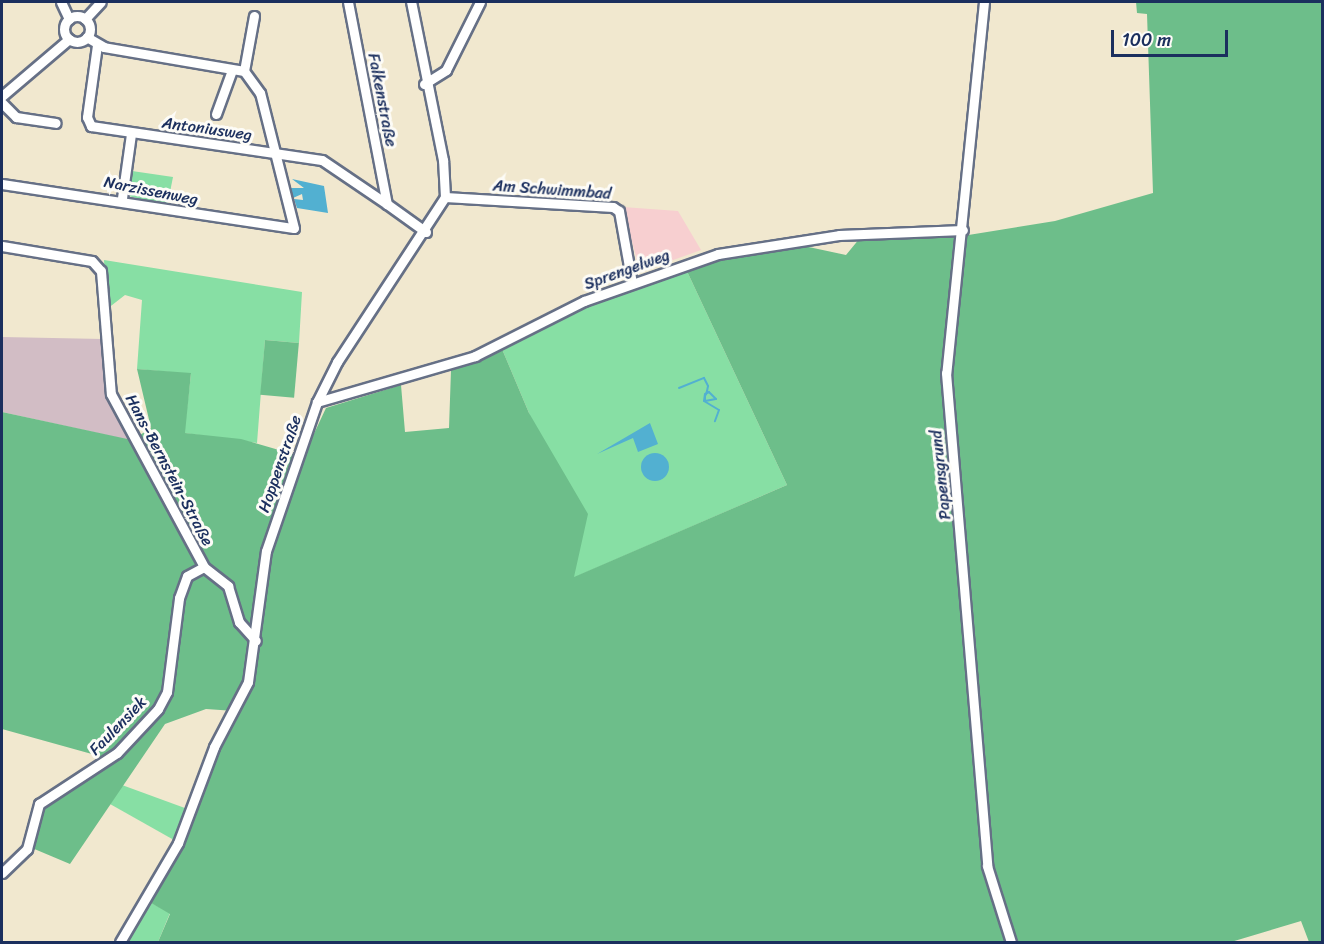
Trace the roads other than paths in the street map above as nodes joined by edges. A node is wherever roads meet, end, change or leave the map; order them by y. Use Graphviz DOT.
graph roads {
  1 [pos="61,2"];
  2 [pos="101,2"];
  3 [pos="348,2"];
  4 [pos="411,2"];
  5 [pos="480,2"];
  6 [pos="984,2"];
  7 [pos="254,16"];
  8 [pos="69,19"];
  9 [pos="85,19"];
  10 [pos="87,37"];
  11 [pos="69,39"];
  12 [pos="97,45"];
  13 [pos="232,70"];
  14 [pos="243,71"];
  15 [pos="424,84"];
  16 [pos="2,96"];
  17 [pos="2,103"];
  18 [pos="216,114"];
  19 [pos="56,123"];
  20 [pos="131,134"];
  21 [pos="279,154"];
  22 [pos="2,184"];
  23 [pos="445,197"];
  24 [pos="122,198"];
  25 [pos="387,204"];
  26 [pos="963,230"];
  27 [pos="426,232"];
  28 [pos="2,246"];
  29 [pos="632,283"];
  30 [pos="317,402"];
  31 [pos="204,567"];
  32 [pos="256,641"];
  33 [pos="2,873"];
  34 [pos="120,942"];
  35 [pos="1011,942"];
  1 -- 8 [label="street"];
  2 -- 9 [label="street"];
  3 -- 25 [label="street, Falkenstraße"];
  4 -- 15 [label="street"];
  5 -- 15 [label="street"];
  6 -- 26 [label="street, Papensgrund"];
  7 -- 14 [label="street"];
  8 -- 9 [label="street"];
  8 -- 11 [label="street"];
  9 -- 10 [label="street"];
  10 -- 11 [label="street"];
  10 -- 12 [label="street"];
  11 -- 16 [label="street"];
  12 -- 13 [label="street"];
  12 -- 20 [label="street, Antoniusweg"];
  13 -- 14 [label="street"];
  13 -- 18 [label="street"];
  14 -- 21 [label="street"];
  15 -- 23 [label="street"];
  17 -- 19 [label="street"];
  20 -- 21 [label="street, Antoniusweg"];
  20 -- 24 [label="street"];
  21 -- 24 [label="street, Narzissenweg"];
  21 -- 25 [label="street, Antoniusweg"];
  22 -- 24 [label="street, Narzissenweg"];
  23 -- 27 [label="street, Hoppenstraße"];
  23 -- 29 [label="street, Am Schwimmbad"];
  25 -- 27 [label="street"];
  26 -- 29 [label="street, Sprengelweg"];
  26 -- 35 [label="street, Papensgrund"];
  27 -- 30 [label="street, Hoppenstraße"];
  28 -- 31 [label="street, Hans-Bernstein-Straße"];
  29 -- 30 [label="street, Sprengelweg"];
  30 -- 32 [label="street, Hoppenstraße"];
  31 -- 32 [label="street, Hans-Bernstein-Straße"];
  31 -- 33 [label="street, Faulensiek"];
  32 -- 34 [label="street, Hoppenstraße"];
}
